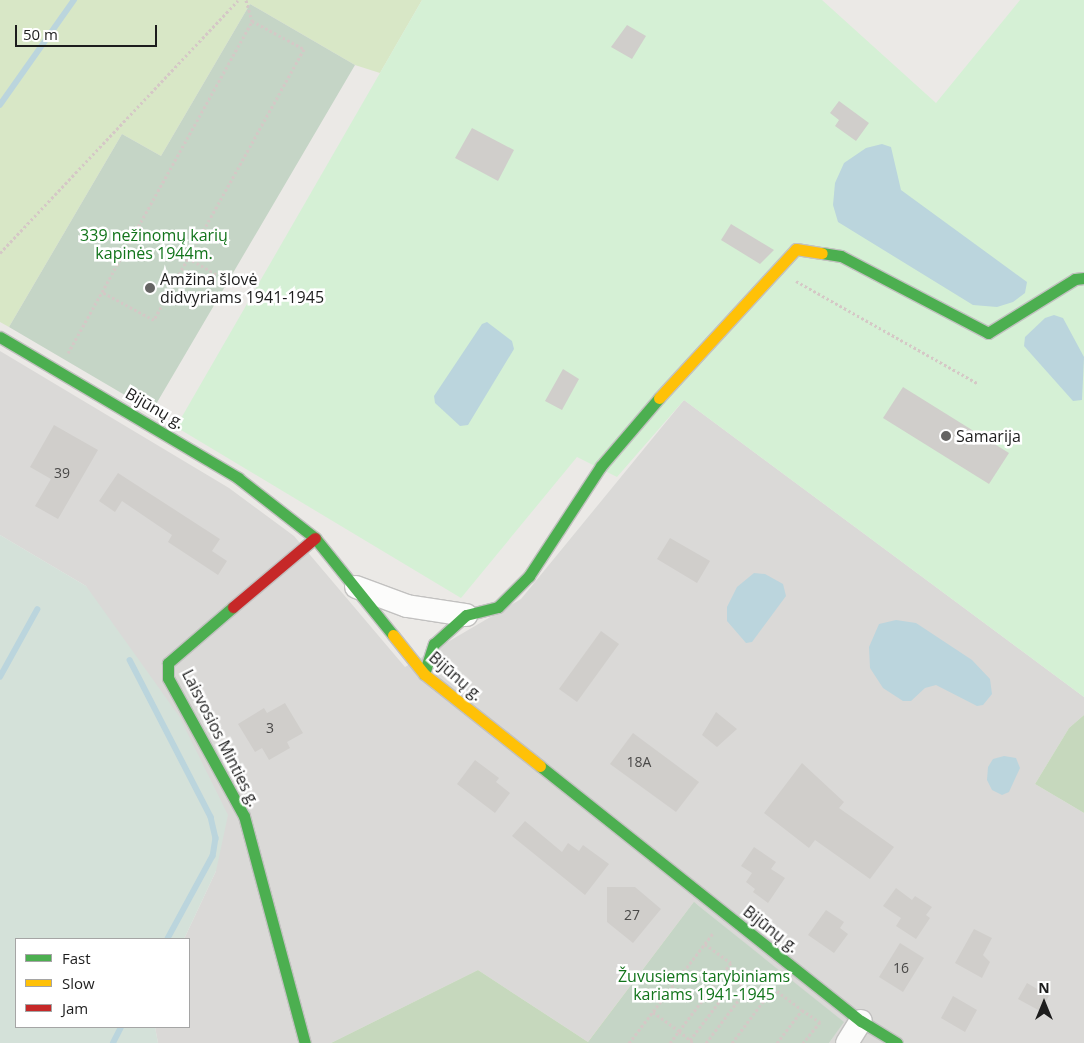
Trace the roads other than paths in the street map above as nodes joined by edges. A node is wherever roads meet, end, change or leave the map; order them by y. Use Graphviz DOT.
graph roads {
  1 [pos="1084,278"];
  2 [pos="0,337"];
  3 [pos="316,538"];
  4 [pos="356,587"];
  5 [pos="466,615"];
  6 [pos="424,674"];
  7 [pos="861,1021"];
  8 [pos="305,1043"];
  9 [pos="847,1043"];
  10 [pos="897,1043"];
  1 -- 5 [label="street"];
  2 -- 3 [label="street, Bijūnų g."];
  3 -- 4 [label="street, Bijūnų g."];
  3 -- 8 [label="street, Laisvosios Minties g."];
  4 -- 5 [label="street"];
  4 -- 6 [label="street, Bijūnų g."];
  5 -- 6 [label="street"];
  6 -- 7 [label="street, Bijūnų g."];
  7 -- 9 [label="street"];
  7 -- 10 [label="street, Bijūnų g."];
}
